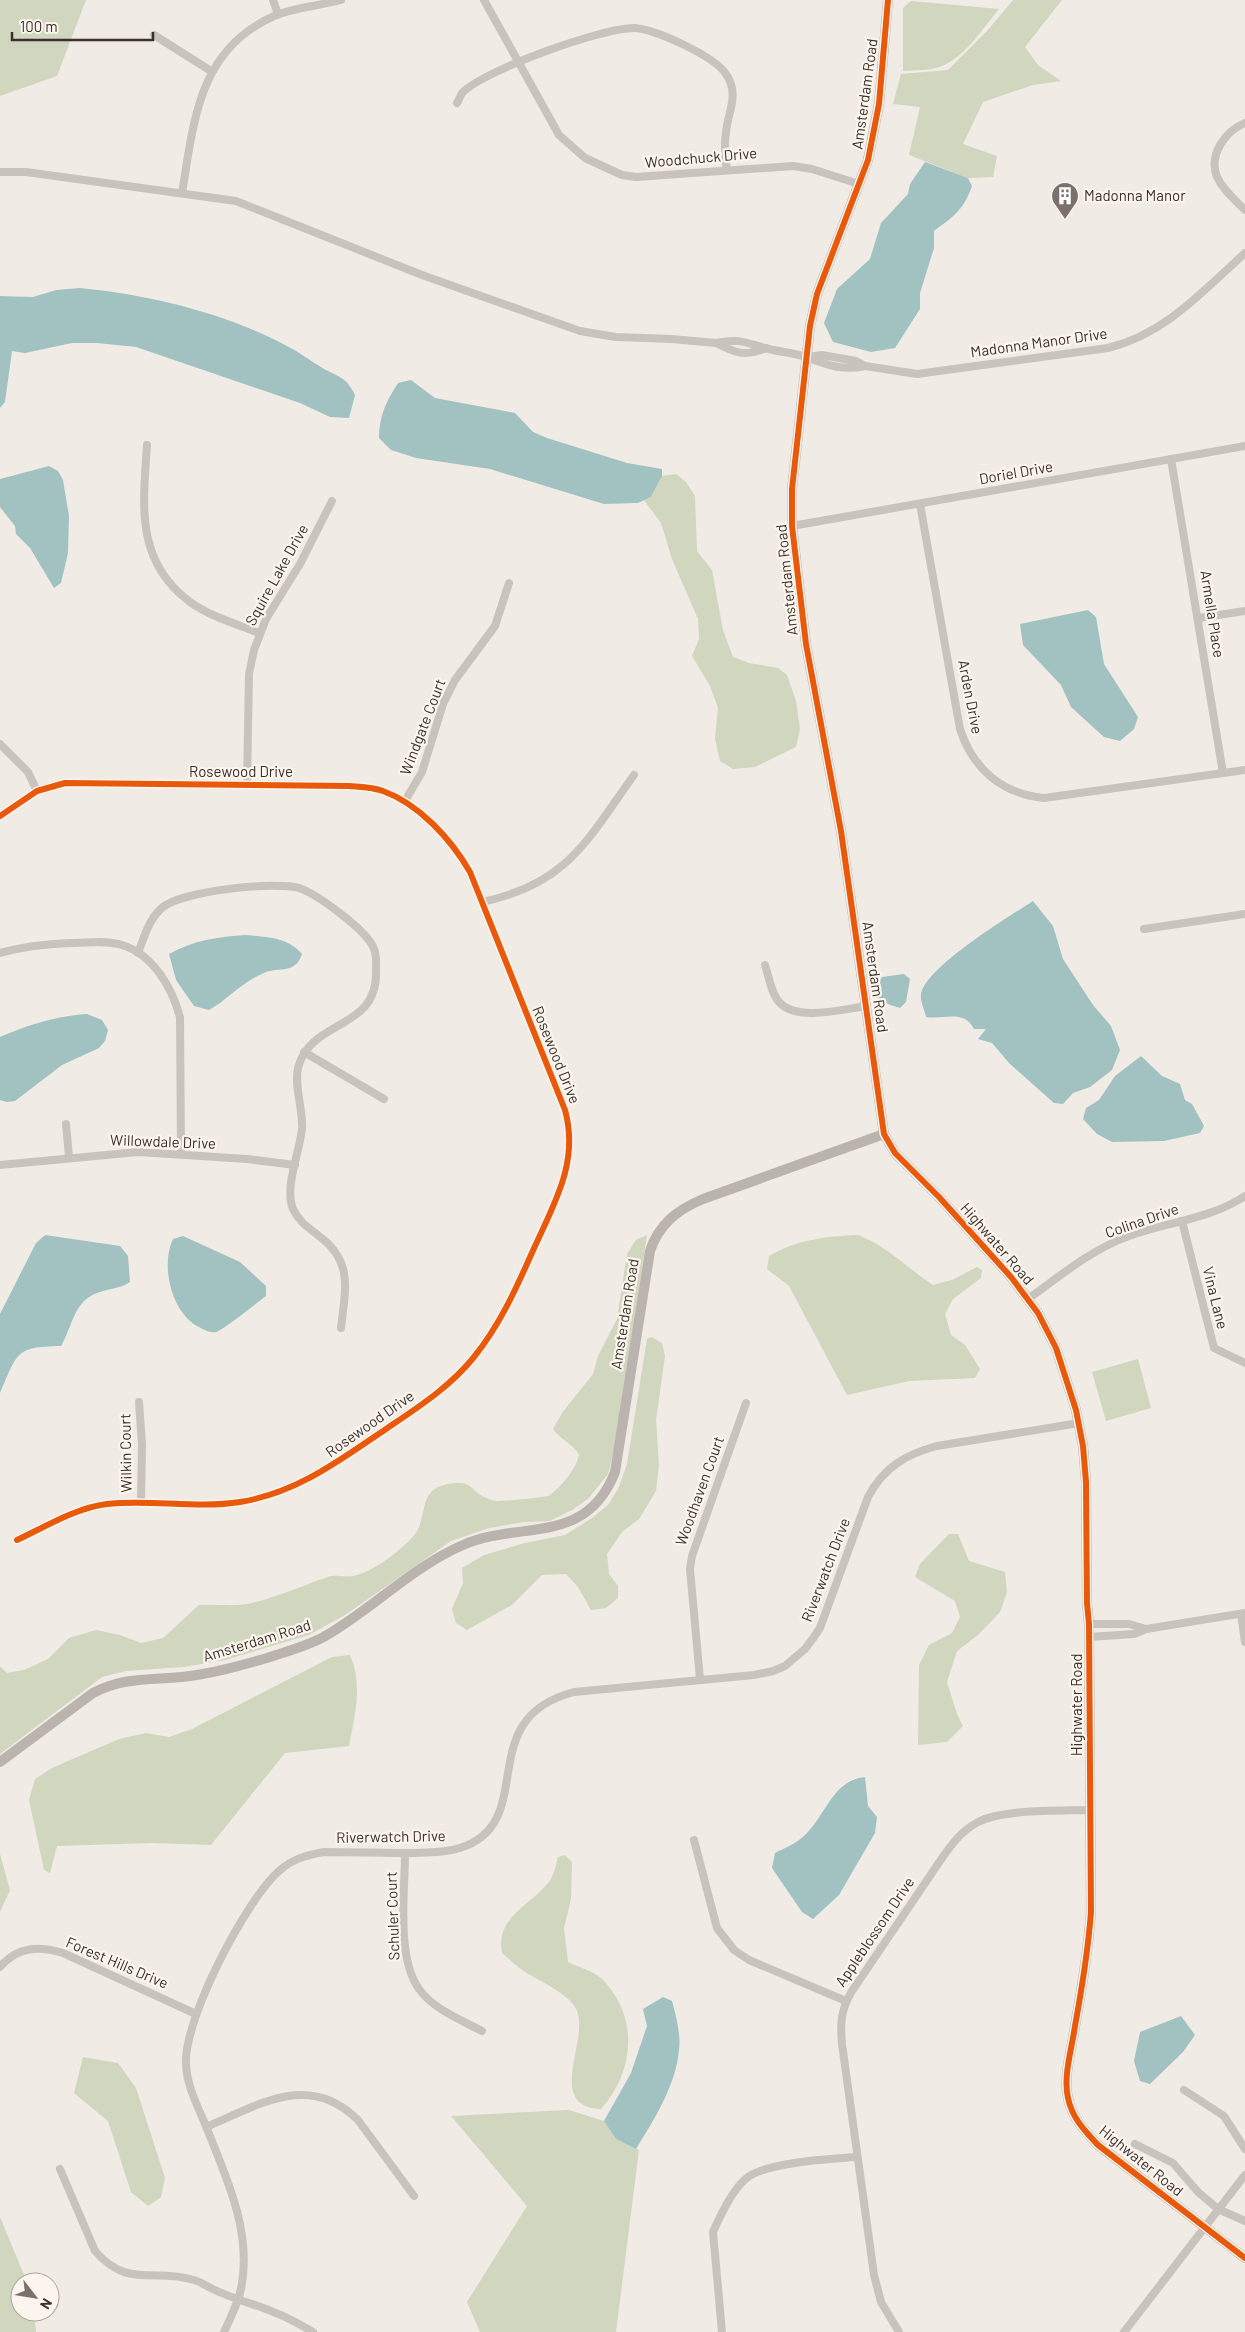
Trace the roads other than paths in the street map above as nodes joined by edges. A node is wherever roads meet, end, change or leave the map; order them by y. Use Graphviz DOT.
graph roads {
  1 [pos="273,0"];
  2 [pos="341,0"];
  3 [pos="484,0"];
  4 [pos="888,0"];
  5 [pos="278,14"];
  6 [pos="154,35"];
  7 [pos="518,62"];
  8 [pos="211,71"];
  9 [pos="457,103"];
  10 [pos="1245,123"];
  11 [pos="727,170"];
  12 [pos="0,172"];
  13 [pos="859,184"];
  14 [pos="182,193"];
  15 [pos="1245,210"];
  16 [pos="1245,253"];
  17 [pos="716,343"];
  18 [pos="766,348"];
  19 [pos="805,357"];
  20 [pos="147,445"];
  21 [pos="1245,446"];
  22 [pos="1172,459"];
  23 [pos="332,501"];
  24 [pos="920,504"];
  25 [pos="792,526"];
  26 [pos="509,583"];
  27 [pos="1245,611"];
  28 [pos="1199,618"];
  29 [pos="259,633"];
  30 [pos="0,744"];
  31 [pos="1245,770"];
  32 [pos="1223,773"];
  33 [pos="634,775"];
  34 [pos="247,785"];
  35 [pos="37,791"];
  36 [pos="405,802"];
  37 [pos="0,816"];
  38 [pos="482,902"];
  39 [pos="1245,914"];
  40 [pos="1144,929"];
  41 [pos="0,953"];
  42 [pos="138,953"];
  43 [pos="765,966"];
  44 [pos="867,1006"];
  45 [pos="304,1052"];
  46 [pos="384,1099"];
  47 [pos="66,1124"];
  48 [pos="884,1134"];
  49 [pos="181,1154"];
  50 [pos="69,1157"];
  51 [pos="0,1165"];
  52 [pos="295,1165"];
  53 [pos="1245,1196"];
  54 [pos="1182,1221"];
  55 [pos="1028,1299"];
  56 [pos="341,1328"];
  57 [pos="1245,1363"];
  58 [pos="139,1402"];
  59 [pos="746,1403"];
  60 [pos="1079,1423"];
  61 [pos="141,1504"];
  62 [pos="16,1540"];
  63 [pos="1243,1613"];
  64 [pos="1089,1624"];
  65 [pos="1146,1628"];
  66 [pos="1089,1637"];
  67 [pos="1245,1642"];
  68 [pos="700,1680"];
  69 [pos="0,1762"];
  70 [pos="1090,1810"];
  71 [pos="694,1840"];
  72 [pos="405,1853"];
  73 [pos="0,1967"];
  74 [pos="846,2001"];
  75 [pos="196,2014"];
  76 [pos="482,2031"];
  77 [pos="1184,2090"];
  78 [pos="206,2127"];
  79 [pos="1135,2144"];
  80 [pos="1245,2149"];
  81 [pos="857,2156"];
  82 [pos="60,2169"];
  83 [pos="1245,2176"];
  84 [pos="414,2196"];
  85 [pos="1218,2209"];
  86 [pos="1245,2221"];
  87 [pos="1205,2227"];
  88 [pos="1245,2258"];
  89 [pos="238,2299"];
  90 [pos="224,2332"];
  91 [pos="313,2332"];
  92 [pos="722,2332"];
  93 [pos="899,2332"];
  94 [pos="1124,2332"];
  1 -- 5 [label="street"];
  2 -- 5 [label="street"];
  3 -- 7 [label="street, Woodchuck Drive"];
  4 -- 13 [label="street, Amsterdam Road"];
  5 -- 8 [label="street"];
  6 -- 8 [label="street"];
  7 -- 9 [label="street"];
  7 -- 11 [label="street, Woodchuck Drive"];
  7 -- 11 [label="street"];
  8 -- 14 [label="street"];
  10 -- 15 [label="street"];
  11 -- 13 [label="street, Woodchuck Drive"];
  12 -- 14 [label="street"];
  13 -- 19 [label="street, Amsterdam Road"];
  14 -- 17 [label="street"];
  16 -- 19 [label="street, Madonna Manor Drive"];
  17 -- 18 [label="street, Madonna Manor Drive"];
  17 -- 18 [label="street"];
  18 -- 19 [label="street, Madonna Manor Drive"];
  19 -- 25 [label="street, Amsterdam Road"];
  20 -- 29 [label="street"];
  21 -- 22 [label="street, Doriel Drive"];
  22 -- 24 [label="street, Doriel Drive"];
  22 -- 28 [label="street, Armella Place"];
  23 -- 29 [label="street, Squire Lake Drive"];
  24 -- 25 [label="street, Doriel Drive"];
  24 -- 32 [label="street, Arden Drive"];
  25 -- 44 [label="street, Amsterdam Road"];
  26 -- 36 [label="street, Windgate Court"];
  27 -- 28 [label="street"];
  28 -- 32 [label="street, Armella Place"];
  29 -- 34 [label="street, Squire Lake Drive"];
  30 -- 35 [label="street"];
  31 -- 32 [label="street, Arden Drive"];
  33 -- 38 [label="street"];
  34 -- 35 [label="street, Rosewood Drive"];
  34 -- 36 [label="street, Rosewood Drive"];
  35 -- 37 [label="street, Rosewood Drive"];
  36 -- 38 [label="street, Rosewood Drive"];
  38 -- 61 [label="street, Rosewood Drive"];
  39 -- 40 [label="street"];
  41 -- 42 [label="street"];
  42 -- 45 [label="street"];
  42 -- 49 [label="street"];
  43 -- 44 [label="street"];
  44 -- 48 [label="street, Amsterdam Road"];
  45 -- 46 [label="street"];
  45 -- 52 [label="street"];
  47 -- 50 [label="street"];
  48 -- 55 [label="street, Highwater Road"];
  48 -- 69 [label="street, Amsterdam Road"];
  49 -- 50 [label="street, Willowdale Drive"];
  49 -- 52 [label="street, Willowdale Drive"];
  50 -- 51 [label="street, Willowdale Drive"];
  52 -- 56 [label="street"];
  53 -- 54 [label="street, Colina Drive"];
  54 -- 55 [label="street, Colina Drive"];
  54 -- 57 [label="street, Vina Lane"];
  55 -- 60 [label="street, Highwater Road"];
  58 -- 61 [label="street, Wilkin Court"];
  59 -- 68 [label="street, Woodhaven Court"];
  60 -- 64 [label="street, Highwater Road"];
  60 -- 68 [label="street, Riverwatch Drive"];
  61 -- 62 [label="street, Rosewood Drive"];
  63 -- 65 [label="street"];
  63 -- 67 [label="street"];
  64 -- 65 [label="street"];
  64 -- 66 [label="street, Highwater Road"];
  65 -- 66 [label="street"];
  66 -- 70 [label="street, Highwater Road"];
  68 -- 72 [label="street, Riverwatch Drive"];
  70 -- 74 [label="street, Appleblossom Drive"];
  70 -- 87 [label="street, Highwater Road"];
  71 -- 74 [label="street"];
  72 -- 75 [label="street, Riverwatch Drive"];
  72 -- 76 [label="street, Schuler Court"];
  73 -- 75 [label="street, Forest Hills Drive"];
  74 -- 81 [label="street, Appleblossom Drive"];
  75 -- 78 [label="street, Riverwatch Drive"];
  77 -- 80 [label="street"];
  78 -- 84 [label="street"];
  78 -- 89 [label="street, Riverwatch Drive"];
  79 -- 85 [label="street"];
  81 -- 92 [label="street"];
  81 -- 93 [label="street, Appleblossom Drive"];
  82 -- 89 [label="street"];
  83 -- 85 [label="street"];
  85 -- 86 [label="street"];
  85 -- 87 [label="street"];
  87 -- 88 [label="street, Highwater Road"];
  87 -- 94 [label="street"];
  89 -- 90 [label="street, Riverwatch Drive"];
  89 -- 91 [label="street"];
}
